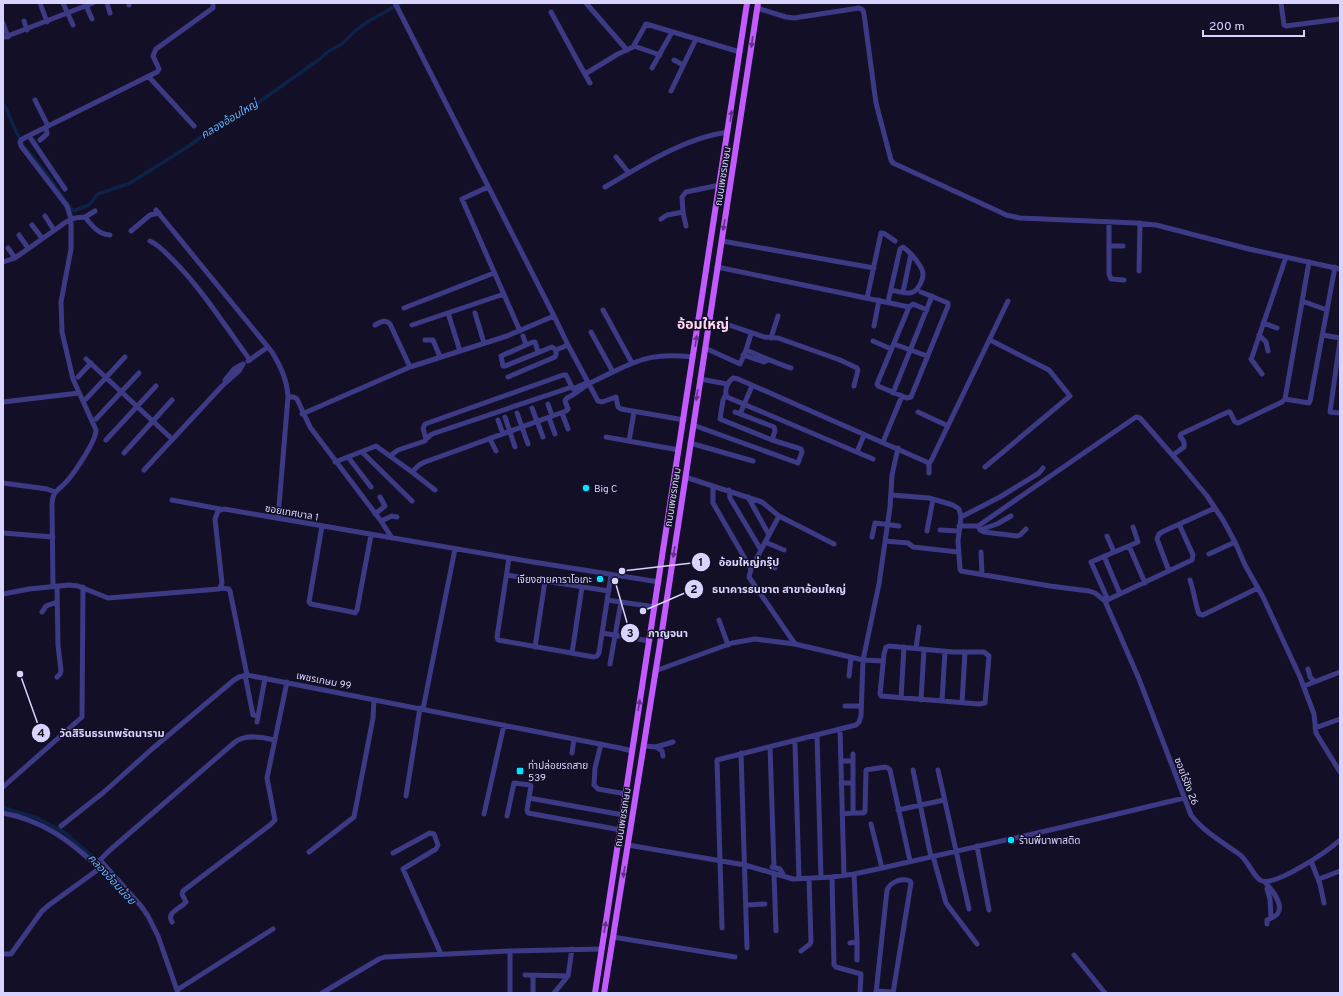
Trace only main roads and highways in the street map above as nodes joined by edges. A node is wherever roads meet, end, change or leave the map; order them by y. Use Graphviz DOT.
graph roads {
  1 [pos="747,3"];
  2 [pos="758,6"];
  3 [pos="632,751"];
  4 [pos="642,757"];
  5 [pos="631,763"];
  6 [pos="641,765"];
  7 [pos="595,993"];
  8 [pos="604,993"];
  3 -- 1 [label="main road, ถนนเพชรเกษม, one-way"];
  2 -- 4 [label="main road, ถนนเพชรเกษม, one-way"];
  3 -- 4 [label="main road"];
  3 -- 5 [label="main road, ถนนเพชรเกษม"];
  4 -- 6 [label="main road, ถนนเพชรเกษม"];
  5 -- 6 [label="main road"];
  7 -- 5 [label="main road, ถนนเพชรเกษม, one-way"];
  6 -- 8 [label="main road, ถนนเพชรเกษม, one-way"];
}
